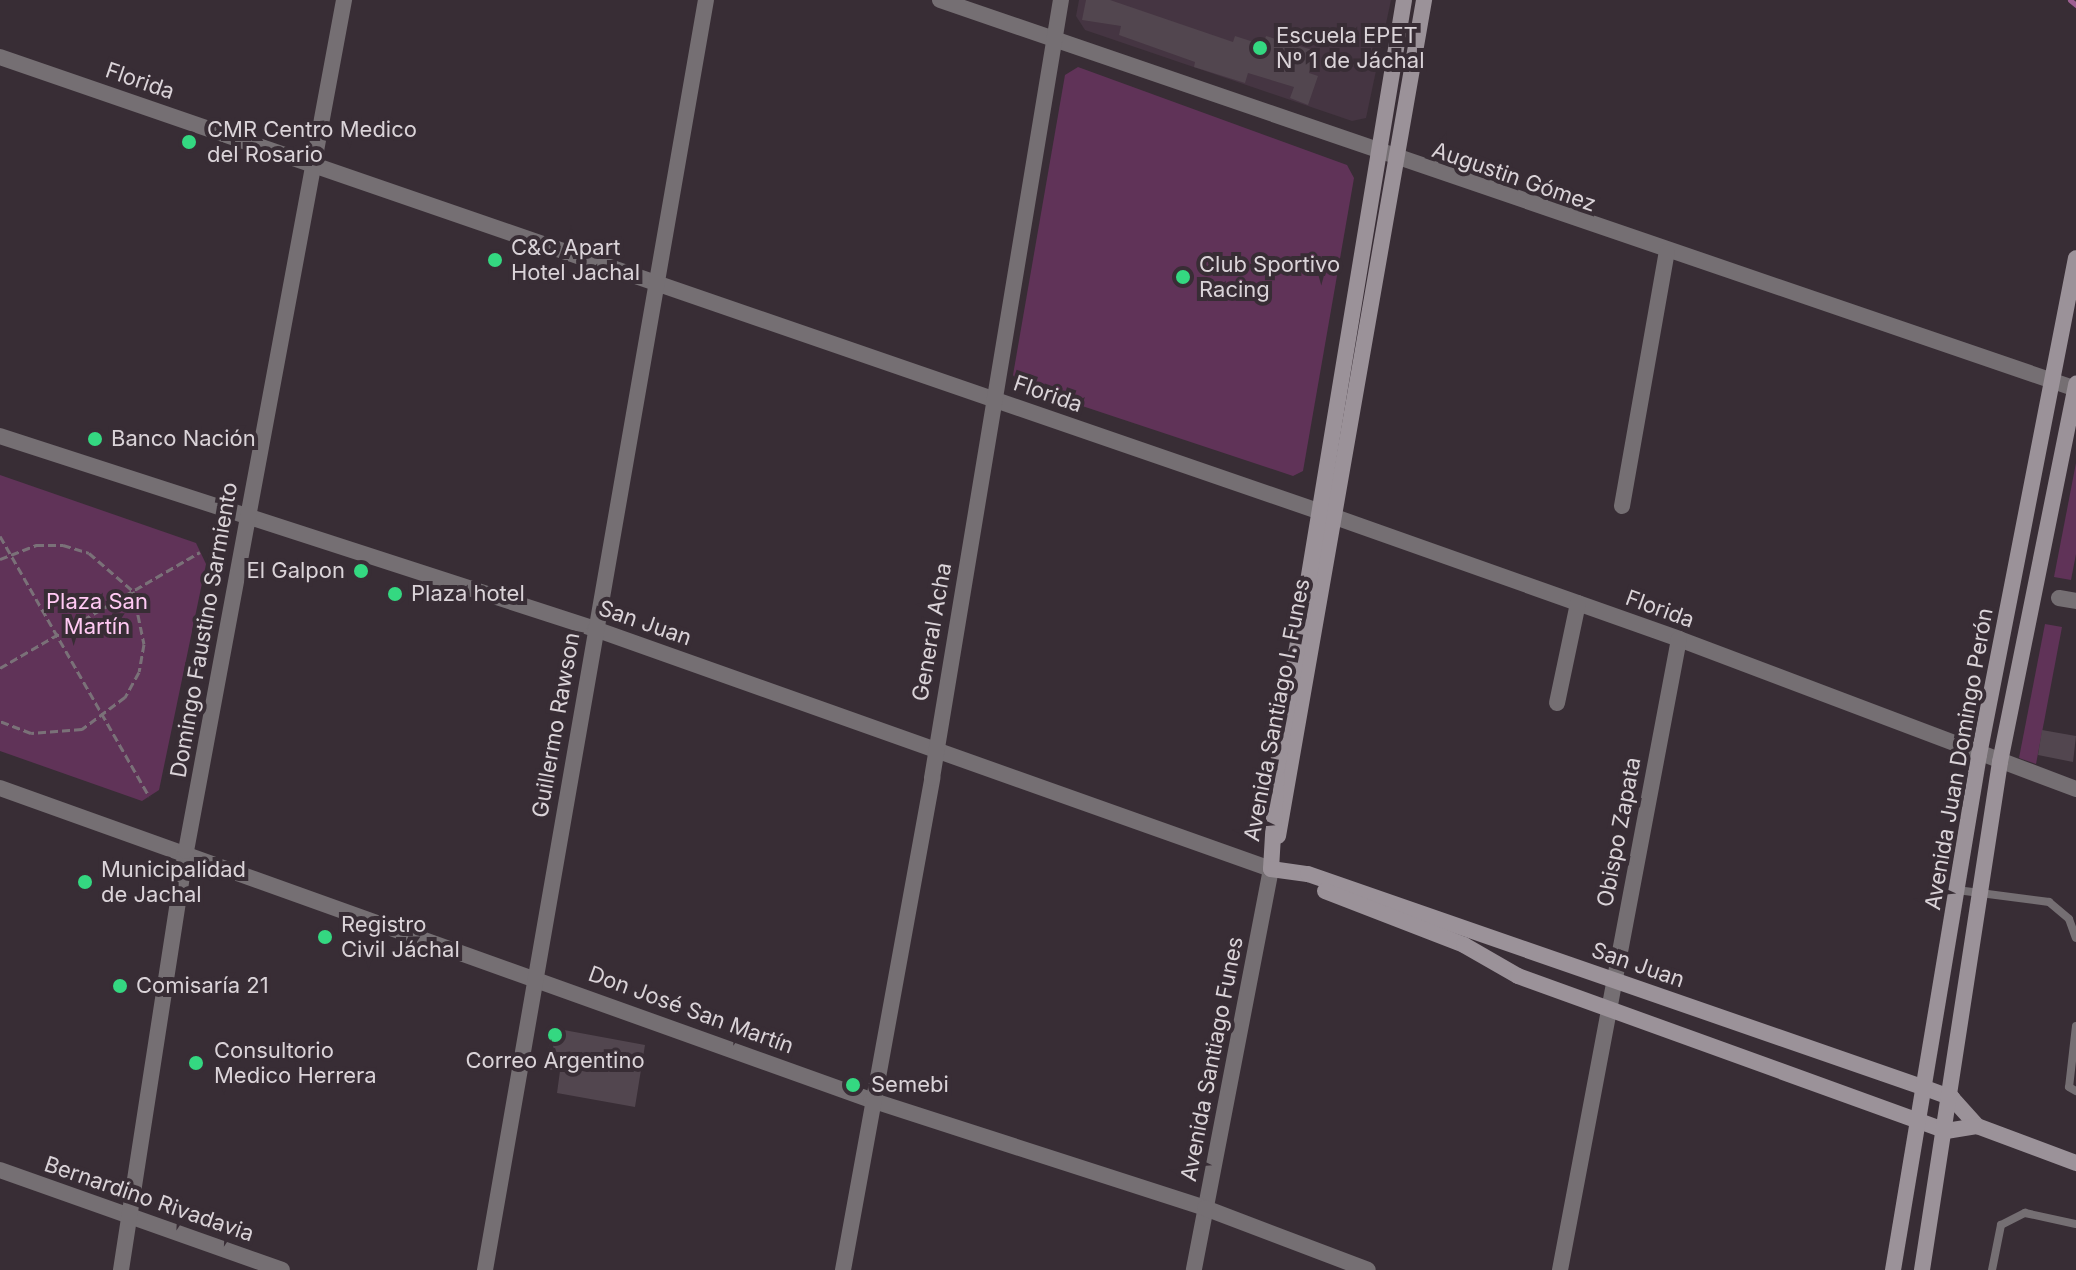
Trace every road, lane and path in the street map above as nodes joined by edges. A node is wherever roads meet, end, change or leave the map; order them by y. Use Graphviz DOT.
graph roads {
  1 [pos="344,0"];
  2 [pos="706,0"];
  3 [pos="940,0"];
  4 [pos="1061,0"];
  5 [pos="1404,0"];
  6 [pos="1424,0"];
  7 [pos="1055,39"];
  8 [pos="0,57"];
  9 [pos="1385,156"];
  10 [pos="316,163"];
  11 [pos="1667,252"];
  12 [pos="2076,258"];
  13 [pos="658,281"];
  14 [pos="2053,382"];
  15 [pos="2076,388"];
  16 [pos="994,398"];
  17 [pos="0,436"];
  18 [pos="1622,506"];
  19 [pos="1317,511"];
  20 [pos="1335,517"];
  21 [pos="245,518"];
  22 [pos="0,536"];
  23 [pos="200,552"];
  24 [pos="9,553"];
  25 [pos="0,559"];
  26 [pos="133,591"];
  27 [pos="1578,603"];
  28 [pos="595,629"];
  29 [pos="57,635"];
  30 [pos="1679,639"];
  31 [pos="0,668"];
  32 [pos="1557,703"];
  33 [pos="105,717"];
  34 [pos="0,721"];
  35 [pos="936,747"];
  36 [pos="1979,755"];
  37 [pos="2000,762"];
  38 [pos="0,788"];
  39 [pos="2076,789"];
  40 [pos="149,796"];
  41 [pos="186,851"];
  42 [pos="1271,863"];
  43 [pos="1957,890"];
  44 [pos="1981,895"];
  45 [pos="2076,938"];
  46 [pos="534,975"];
  47 [pos="1613,979"];
  48 [pos="1608,1008"];
  49 [pos="2076,1026"];
  50 [pos="1925,1088"];
  51 [pos="2076,1091"];
  52 [pos="1952,1098"];
  53 [pos="871,1100"];
  54 [pos="1919,1121"];
  55 [pos="1977,1126"];
  56 [pos="1946,1131"];
  57 [pos="2076,1163"];
  58 [pos="0,1170"];
  59 [pos="1205,1208"];
  60 [pos="130,1216"];
  61 [pos="2076,1224"];
  62 [pos="121,1270"];
  63 [pos="282,1270"];
  64 [pos="485,1270"];
  65 [pos="843,1270"];
  66 [pos="1194,1270"];
  67 [pos="1368,1270"];
  68 [pos="1560,1270"];
  69 [pos="1893,1270"];
  70 [pos="1922,1270"];
  71 [pos="1992,1270"];
  1 -- 10 [label="street, Domingo Faustino Sarmiento"];
  2 -- 13 [label="street, Guillermo Rawson"];
  3 -- 7 [label="street, Augustin Gómez"];
  4 -- 7 [label="street, General Acha"];
  5 -- 9 [label="main road, Avenida Santiago I. Funes"];
  6 -- 9 [label="main road, Avenida Santiago I. Funes"];
  7 -- 9 [label="street, Augustin Gómez"];
  7 -- 16 [label="street, General Acha"];
  8 -- 10 [label="street, Florida"];
  9 -- 11 [label="street, Augustin Gómez"];
  9 -- 19 [label="main road, Avenida Santiago I. Funes"];
  9 -- 20 [label="main road, Avenida Santiago I. Funes"];
  10 -- 13 [label="street, Florida"];
  10 -- 21 [label="street, Domingo Faustino Sarmiento"];
  11 -- 14 [label="street, Augustin Gómez"];
  11 -- 18 [label="street"];
  12 -- 14 [label="main road, Avenida Juan Domingo Perón"];
  13 -- 16 [label="street, Florida"];
  13 -- 28 [label="street, Guillermo Rawson"];
  14 -- 15 [label="street, Augustin Gómez"];
  14 -- 36 [label="main road, Avenida Juan Domingo Perón"];
  15 -- 37 [label="main road, Avenida Juan Domingo Perón"];
  16 -- 19 [label="street, Florida"];
  16 -- 35 [label="street, General Acha"];
  17 -- 21 [label="street, San Juan"];
  19 -- 20 [label="street, Florida"];
  19 -- 42 [label="main road, Avenida Santiago I. Funes"];
  20 -- 27 [label="street, Florida"];
  20 -- 42 [label="main road, Avenida Santiago I. Funes"];
  21 -- 28 [label="street, San Juan"];
  21 -- 41 [label="street, Domingo Faustino Sarmiento"];
  22 -- 24 [label="path"];
  23 -- 26 [label="path"];
  24 -- 25 [label="path"];
  24 -- 26 [label="path"];
  24 -- 29 [label="path"];
  26 -- 29 [label="path"];
  26 -- 33 [label="path"];
  27 -- 30 [label="street, Florida"];
  27 -- 32 [label="street"];
  28 -- 35 [label="street, San Juan"];
  28 -- 46 [label="street, Guillermo Rawson"];
  29 -- 31 [label="path"];
  29 -- 33 [label="path"];
  30 -- 36 [label="street, Florida"];
  30 -- 47 [label="street, Obispo Zapata"];
  33 -- 34 [label="path"];
  33 -- 40 [label="path"];
  35 -- 42 [label="street, San Juan"];
  35 -- 53 [label="street, General Acha"];
  36 -- 37 [label="street, Florida"];
  36 -- 43 [label="main road, Avenida Juan Domingo Perón"];
  37 -- 39 [label="street, Florida"];
  37 -- 44 [label="main road, Avenida Juan Domingo Perón"];
  38 -- 41 [label="street, Don José San Martín"];
  41 -- 46 [label="street, Don José San Martín"];
  41 -- 60 [label="street, Domingo Faustino Sarmiento"];
  42 -- 47 [label="main road, San Juan"];
  42 -- 48 [label="main road, San Juan"];
  42 -- 59 [label="street, Avenida Santiago Funes"];
  43 -- 44 [label="lane"];
  43 -- 50 [label="main road, Avenida Juan Domingo Perón"];
  44 -- 45 [label="lane"];
  44 -- 52 [label="main road, Avenida Juan Domingo Perón"];
  46 -- 53 [label="street, Don José San Martín"];
  46 -- 64 [label="street, Guillermo Rawson"];
  47 -- 48 [label="street, Obispo Zapata"];
  47 -- 50 [label="main road, San Juan"];
  48 -- 54 [label="main road, San Juan"];
  48 -- 68 [label="street, Obispo Zapata"];
  49 -- 51 [label="lane"];
  50 -- 52 [label="main road, San Juan"];
  50 -- 54 [label="main road, Avenida Juan Domingo Perón"];
  52 -- 55 [label="main road, San Juan"];
  52 -- 56 [label="main road, Avenida Juan Domingo Perón"];
  53 -- 59 [label="street, Don José San Martín"];
  53 -- 65 [label="street, General Acha"];
  54 -- 56 [label="main road, San Juan"];
  54 -- 69 [label="main road, Avenida Juan Domingo Perón"];
  55 -- 56 [label="main road, San Juan"];
  55 -- 57 [label="main road, San Juan"];
  56 -- 70 [label="main road, Avenida Juan Domingo Perón"];
  58 -- 60 [label="street, Bernardino Rivadavia"];
  59 -- 66 [label="street, Avenida Santiago Funes"];
  59 -- 67 [label="street, Don José San Martín"];
  60 -- 62 [label="street, Domingo Faustino Sarmiento"];
  60 -- 63 [label="street, Bernardino Rivadavia"];
  61 -- 71 [label="lane"];
}
